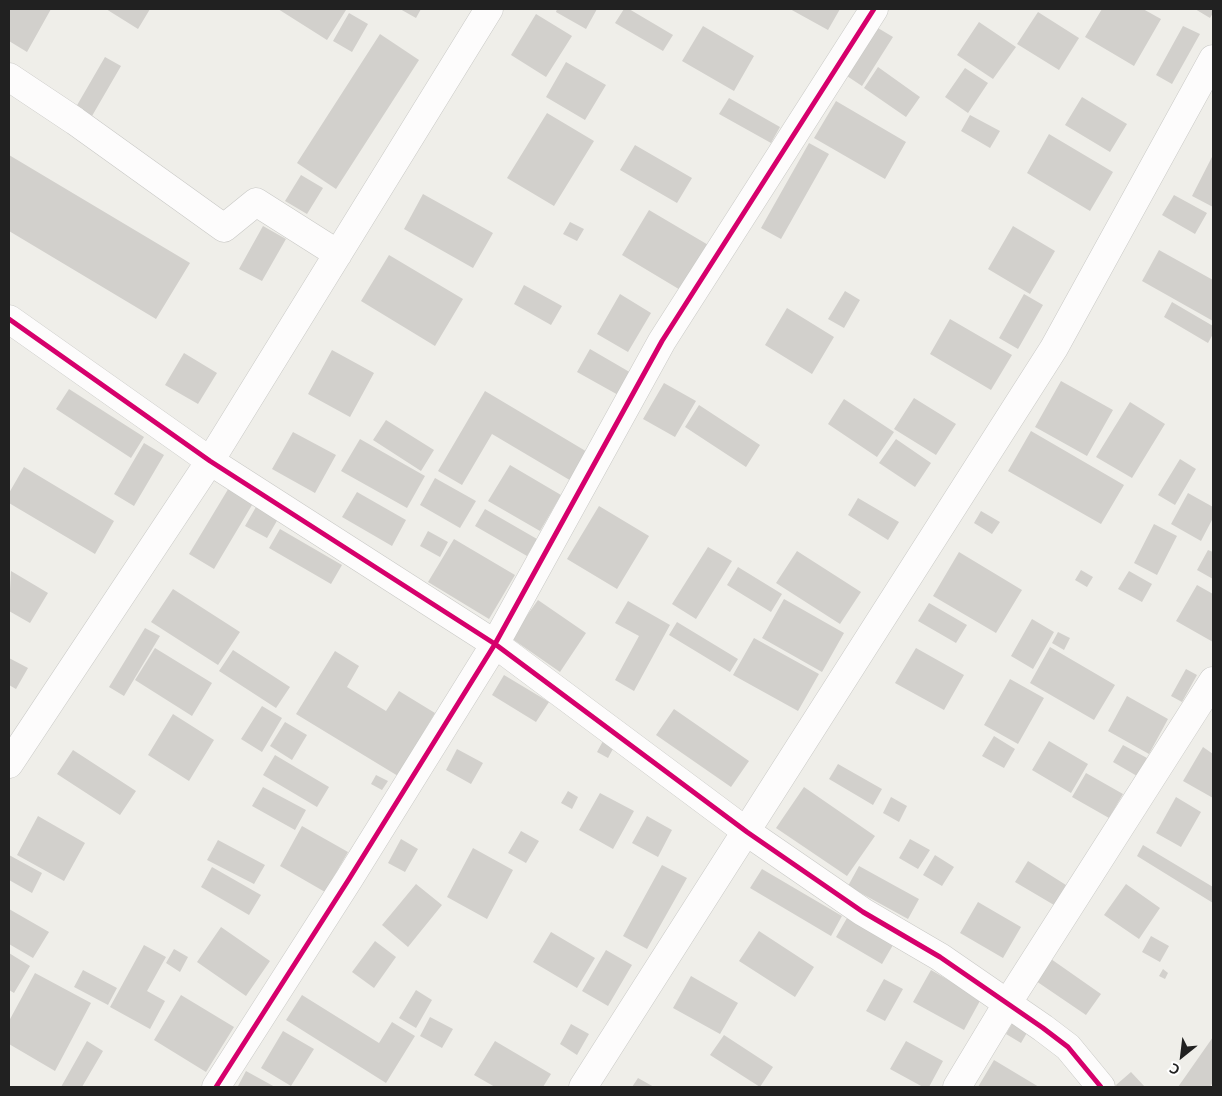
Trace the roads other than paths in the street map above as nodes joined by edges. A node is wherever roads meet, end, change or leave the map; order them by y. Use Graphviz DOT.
graph roads {
  1 [pos="489,9"];
  2 [pos="874,9"];
  3 [pos="1213,59"];
  4 [pos="9,76"];
  5 [pos="338,254"];
  6 [pos="9,319"];
  7 [pos="210,461"];
  8 [pos="495,644"];
  9 [pos="1213,682"];
  10 [pos="9,764"];
  11 [pos="747,832"];
  12 [pos="1007,1004"];
  13 [pos="216,1087"];
  14 [pos="583,1087"];
  15 [pos="957,1087"];
  16 [pos="1101,1087"];
  1 -- 5 [label="street"];
  2 -- 8 [label="street"];
  3 -- 11 [label="street"];
  4 -- 5 [label="street"];
  5 -- 7 [label="street"];
  6 -- 7 [label="street"];
  7 -- 8 [label="street"];
  7 -- 10 [label="street"];
  8 -- 11 [label="street"];
  8 -- 13 [label="street"];
  9 -- 12 [label="street"];
  11 -- 12 [label="street"];
  11 -- 14 [label="street"];
  12 -- 15 [label="street"];
  12 -- 16 [label="street"];
}
